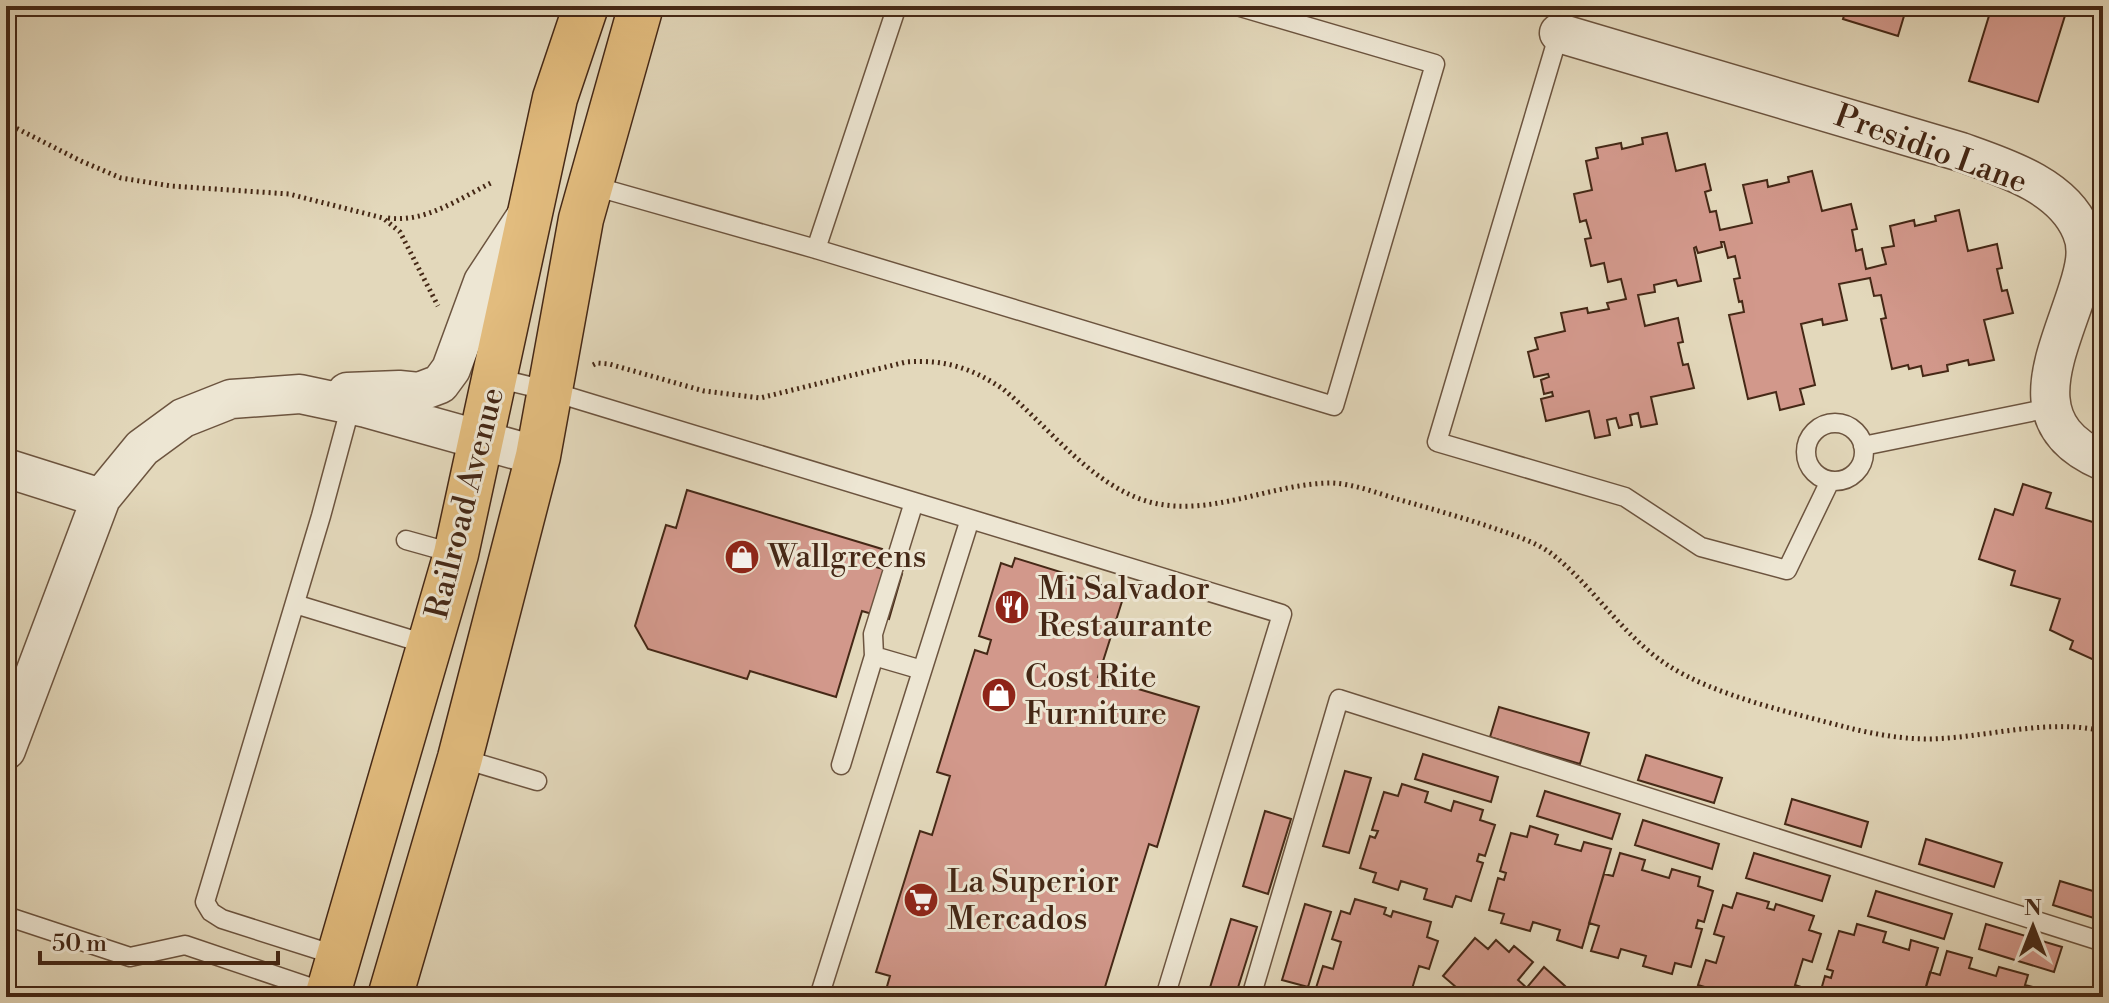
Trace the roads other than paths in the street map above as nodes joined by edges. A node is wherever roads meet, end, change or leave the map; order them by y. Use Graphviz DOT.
graph roads {
  1 [pos="586,6"];
  2 [pos="641,6"];
  3 [pos="897,6"];
  4 [pos="1237,6"];
  5 [pos="1559,33"];
  6 [pos="590,185"];
  7 [pos="531,209"];
  8 [pos="2089,221"];
  9 [pos="816,249"];
  10 [pos="496,378"];
  11 [pos="552,380"];
  12 [pos="300,394"];
  13 [pos="351,405"];
  14 [pos="2050,408"];
  15 [pos="481,442"];
  16 [pos="1863,446"];
  17 [pos="538,456"];
  18 [pos="2103,461"];
  19 [pos="6,468"];
  20 [pos="1830,481"];
  21 [pos="101,498"];
  22 [pos="914,502"];
  23 [pos="970,519"];
  24 [pos="406,540"];
  25 [pos="456,554"];
  26 [pos="295,604"];
  27 [pos="429,645"];
  28 [pos="874,656"];
  29 [pos="922,670"];
  30 [pos="6,750"];
  31 [pos="460,758"];
  32 [pos="841,765"];
  33 [pos="537,781"];
  34 [pos="6,916"];
  35 [pos="2103,942"];
  36 [pos="331,982"];
  37 [pos="390,997"];
  38 [pos="819,997"];
  39 [pos="1165,997"];
  40 [pos="1251,997"];
  1 -- 7 [label="highway, Railroad Avenue"];
  2 -- 6 [label="highway, Railroad Avenue"];
  3 -- 9 [label="lane"];
  4 -- 9 [label="lane"];
  5 -- 8 [label="street, Presidio Lane"];
  5 -- 20 [label="lane"];
  6 -- 9 [label="lane"];
  6 -- 11 [label="highway, Railroad Avenue"];
  7 -- 10 [label="highway, Railroad Avenue"];
  7 -- 12 [label="street"];
  8 -- 14 [label="street, Presidio Lane"];
  10 -- 11 [label="lane"];
  10 -- 15 [label="highway, Railroad Avenue"];
  11 -- 17 [label="highway, Railroad Avenue"];
  11 -- 22 [label="lane"];
  12 -- 13 [label="street"];
  12 -- 21 [label="street"];
  13 -- 15 [label="street"];
  13 -- 26 [label="lane"];
  14 -- 16 [label="lane"];
  14 -- 18 [label="street"];
  15 -- 17 [label="street"];
  15 -- 25 [label="highway, Railroad Avenue"];
  16 -- 20 [label="lane"];
  16 -- 20 [label="lane"];
  17 -- 31 [label="highway, Railroad Avenue"];
  19 -- 21 [label="street"];
  21 -- 30 [label="street"];
  22 -- 23 [label="lane"];
  22 -- 28 [label="lane"];
  23 -- 29 [label="lane"];
  23 -- 39 [label="lane"];
  24 -- 25 [label="lane"];
  25 -- 27 [label="highway, Railroad Avenue"];
  26 -- 27 [label="lane"];
  26 -- 36 [label="lane"];
  27 -- 36 [label="highway, Railroad Avenue"];
  28 -- 29 [label="lane"];
  28 -- 32 [label="lane"];
  29 -- 38 [label="lane"];
  31 -- 33 [label="lane"];
  31 -- 37 [label="highway, Railroad Avenue"];
  34 -- 36 [label="lane"];
  35 -- 40 [label="lane"];
}
